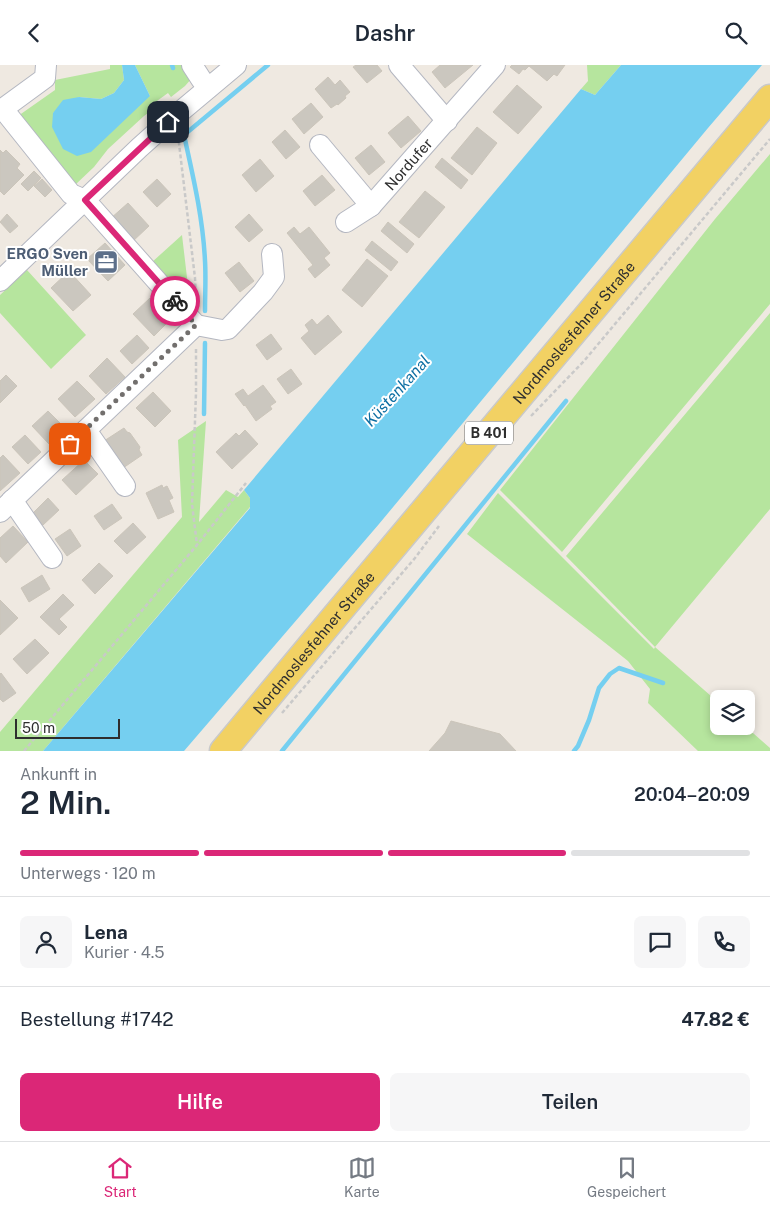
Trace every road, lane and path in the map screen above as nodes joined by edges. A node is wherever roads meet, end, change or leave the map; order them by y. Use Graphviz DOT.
graph roads {
  1 [pos="46,65"];
  2 [pos="192,65"];
  3 [pos="236,65"];
  4 [pos="399,65"];
  5 [pos="495,65"];
  6 [pos="208,88"];
  7 [pos="770,98"];
  8 [pos="1,110"];
  9 [pos="447,121"];
  10 [pos="168,122"];
  11 [pos="770,139"];
  12 [pos="320,145"];
  13 [pos="85,200"];
  14 [pos="371,206"];
  15 [pos="346,222"];
  16 [pos="272,254"];
  17 [pos="0,281"];
  18 [pos="196,325"];
  19 [pos="530,417"];
  20 [pos="86,430"];
  21 [pos="246,483"];
  22 [pos="125,486"];
  23 [pos="6,506"];
  24 [pos="444,519"];
  25 [pos="197,545"];
  26 [pos="52,558"];
  27 [pos="279,716"];
  28 [pos="24,751"];
  29 [pos="224,751"];
  1 -- 8 [label="street"];
  2 -- 6 [label="street"];
  3 -- 6 [label="street"];
  4 -- 9 [label="street"];
  5 -- 9 [label="street, Nordufer"];
  6 -- 10 [label="street"];
  7 -- 29 [label="main road, Nordmoslesfehner Straße / B 401"];
  8 -- 13 [label="street"];
  9 -- 14 [label="street, Nordufer"];
  10 -- 13 [label="street"];
  10 -- 18 [label="path"];
  11 -- 19 [label="path"];
  12 -- 14 [label="street"];
  13 -- 17 [label="street"];
  13 -- 18 [label="street"];
  14 -- 15 [label="street, Nordufer"];
  16 -- 18 [label="street"];
  18 -- 20 [label="street"];
  18 -- 25 [label="path"];
  20 -- 22 [label="street"];
  20 -- 23 [label="street"];
  21 -- 25 [label="path"];
  23 -- 26 [label="street"];
  24 -- 27 [label="path"];
  25 -- 28 [label="path"];
}
